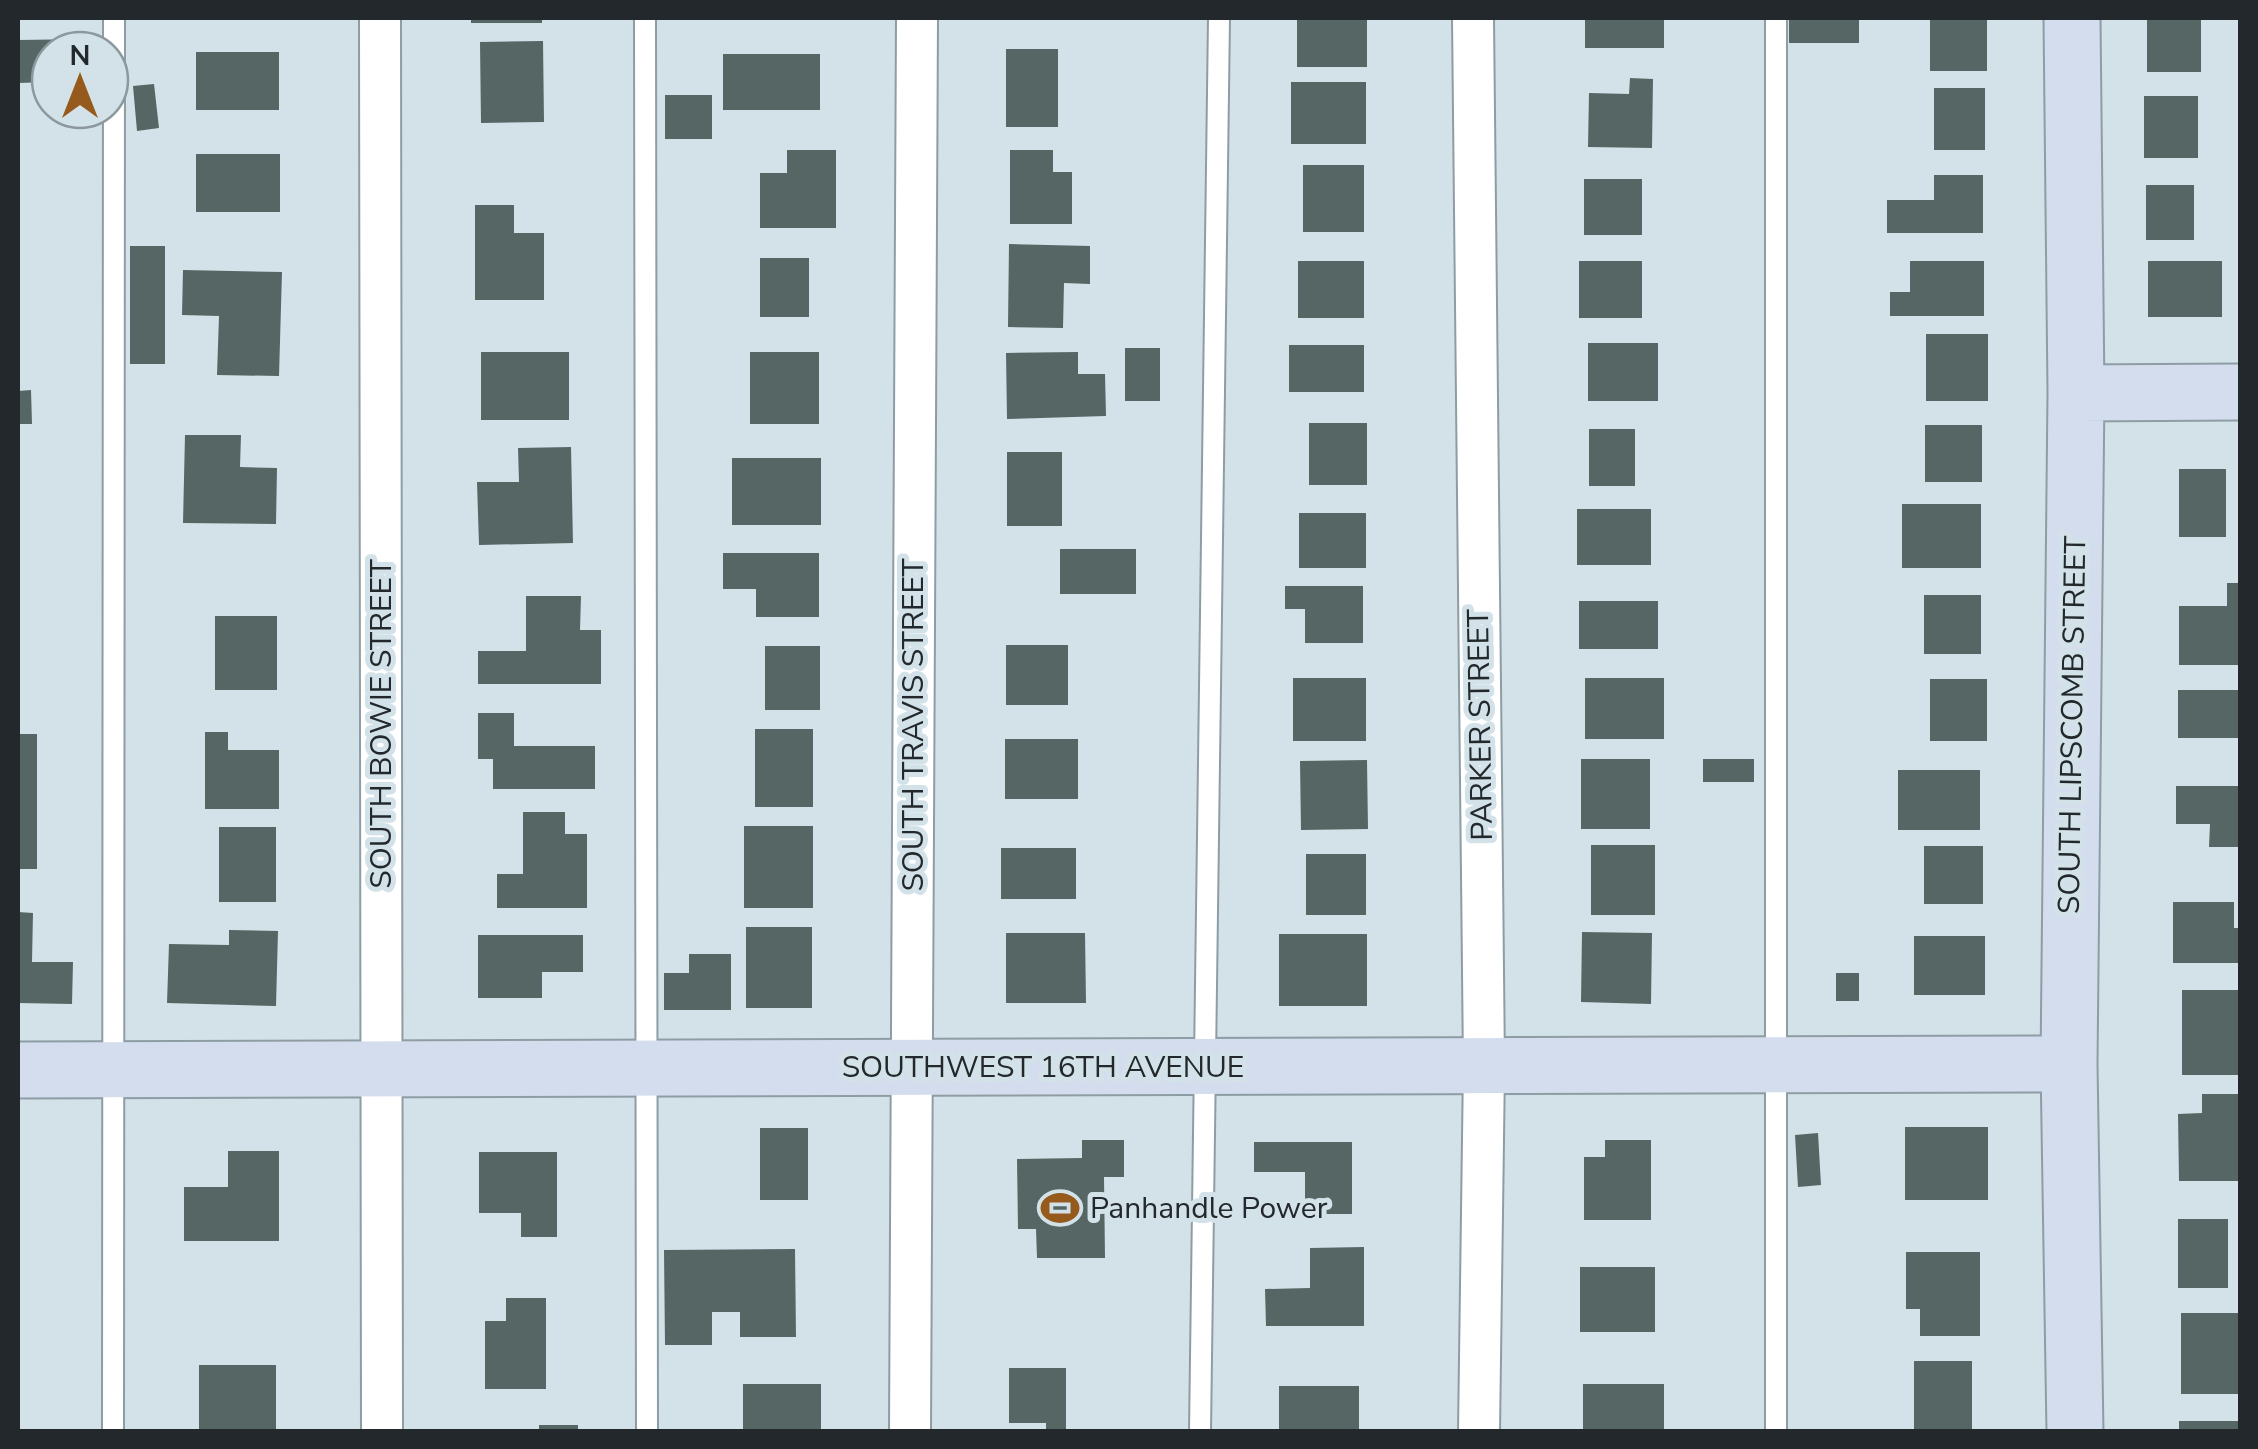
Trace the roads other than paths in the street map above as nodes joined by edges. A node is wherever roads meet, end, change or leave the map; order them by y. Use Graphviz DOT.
graph roads {
  1 [pos="114,18"];
  2 [pos="380,18"];
  3 [pos="645,18"];
  4 [pos="916,18"];
  5 [pos="1219,18"];
  6 [pos="1473,18"];
  7 [pos="1776,18"];
  8 [pos="2072,18"];
  9 [pos="2240,392"];
  10 [pos="2076,393"];
  11 [pos="1779,1064"];
  12 [pos="2069,1064"];
  13 [pos="1206,1066"];
  14 [pos="1484,1066"];
  15 [pos="912,1067"];
  16 [pos="647,1068"];
  17 [pos="115,1069"];
  18 [pos="382,1069"];
  19 [pos="18,1070"];
  20 [pos="113,1432"];
  21 [pos="382,1432"];
  22 [pos="647,1432"];
  23 [pos="910,1432"];
  24 [pos="1200,1432"];
  25 [pos="1478,1432"];
  26 [pos="1776,1432"];
  27 [pos="2076,1432"];
  1 -- 17 [label="lane"];
  2 -- 18 [label="street, SOUTH BOWIE STREET"];
  3 -- 16 [label="lane"];
  4 -- 15 [label="street, SOUTH TRAVIS STREET"];
  5 -- 13 [label="lane"];
  6 -- 14 [label="street, PARKER STREET"];
  7 -- 11 [label="lane"];
  8 -- 10 [label="street, SOUTH LIPSCOMB STREET"];
  9 -- 10 [label="street"];
  10 -- 12 [label="street, SOUTH LIPSCOMB STREET"];
  11 -- 12 [label="street, SOUTHWEST 16TH AVENUE"];
  11 -- 14 [label="street, SOUTHWEST 16TH AVENUE"];
  11 -- 26 [label="lane"];
  12 -- 27 [label="street, SOUTH LIPSCOMB STREET"];
  13 -- 14 [label="street, SOUTHWEST 16TH AVENUE"];
  13 -- 15 [label="street, SOUTHWEST 16TH AVENUE"];
  13 -- 24 [label="lane"];
  14 -- 25 [label="street, PARKER STREET"];
  15 -- 16 [label="street, SOUTHWEST 16TH AVENUE"];
  15 -- 23 [label="street, SOUTH TRAVIS STREET"];
  16 -- 18 [label="street, SOUTHWEST 16TH AVENUE"];
  16 -- 22 [label="lane"];
  17 -- 18 [label="street, SOUTHWEST 16TH AVENUE"];
  17 -- 19 [label="street, SOUTHWEST 16TH AVENUE"];
  17 -- 20 [label="lane"];
  18 -- 21 [label="street, SOUTH BOWIE STREET"];
}
